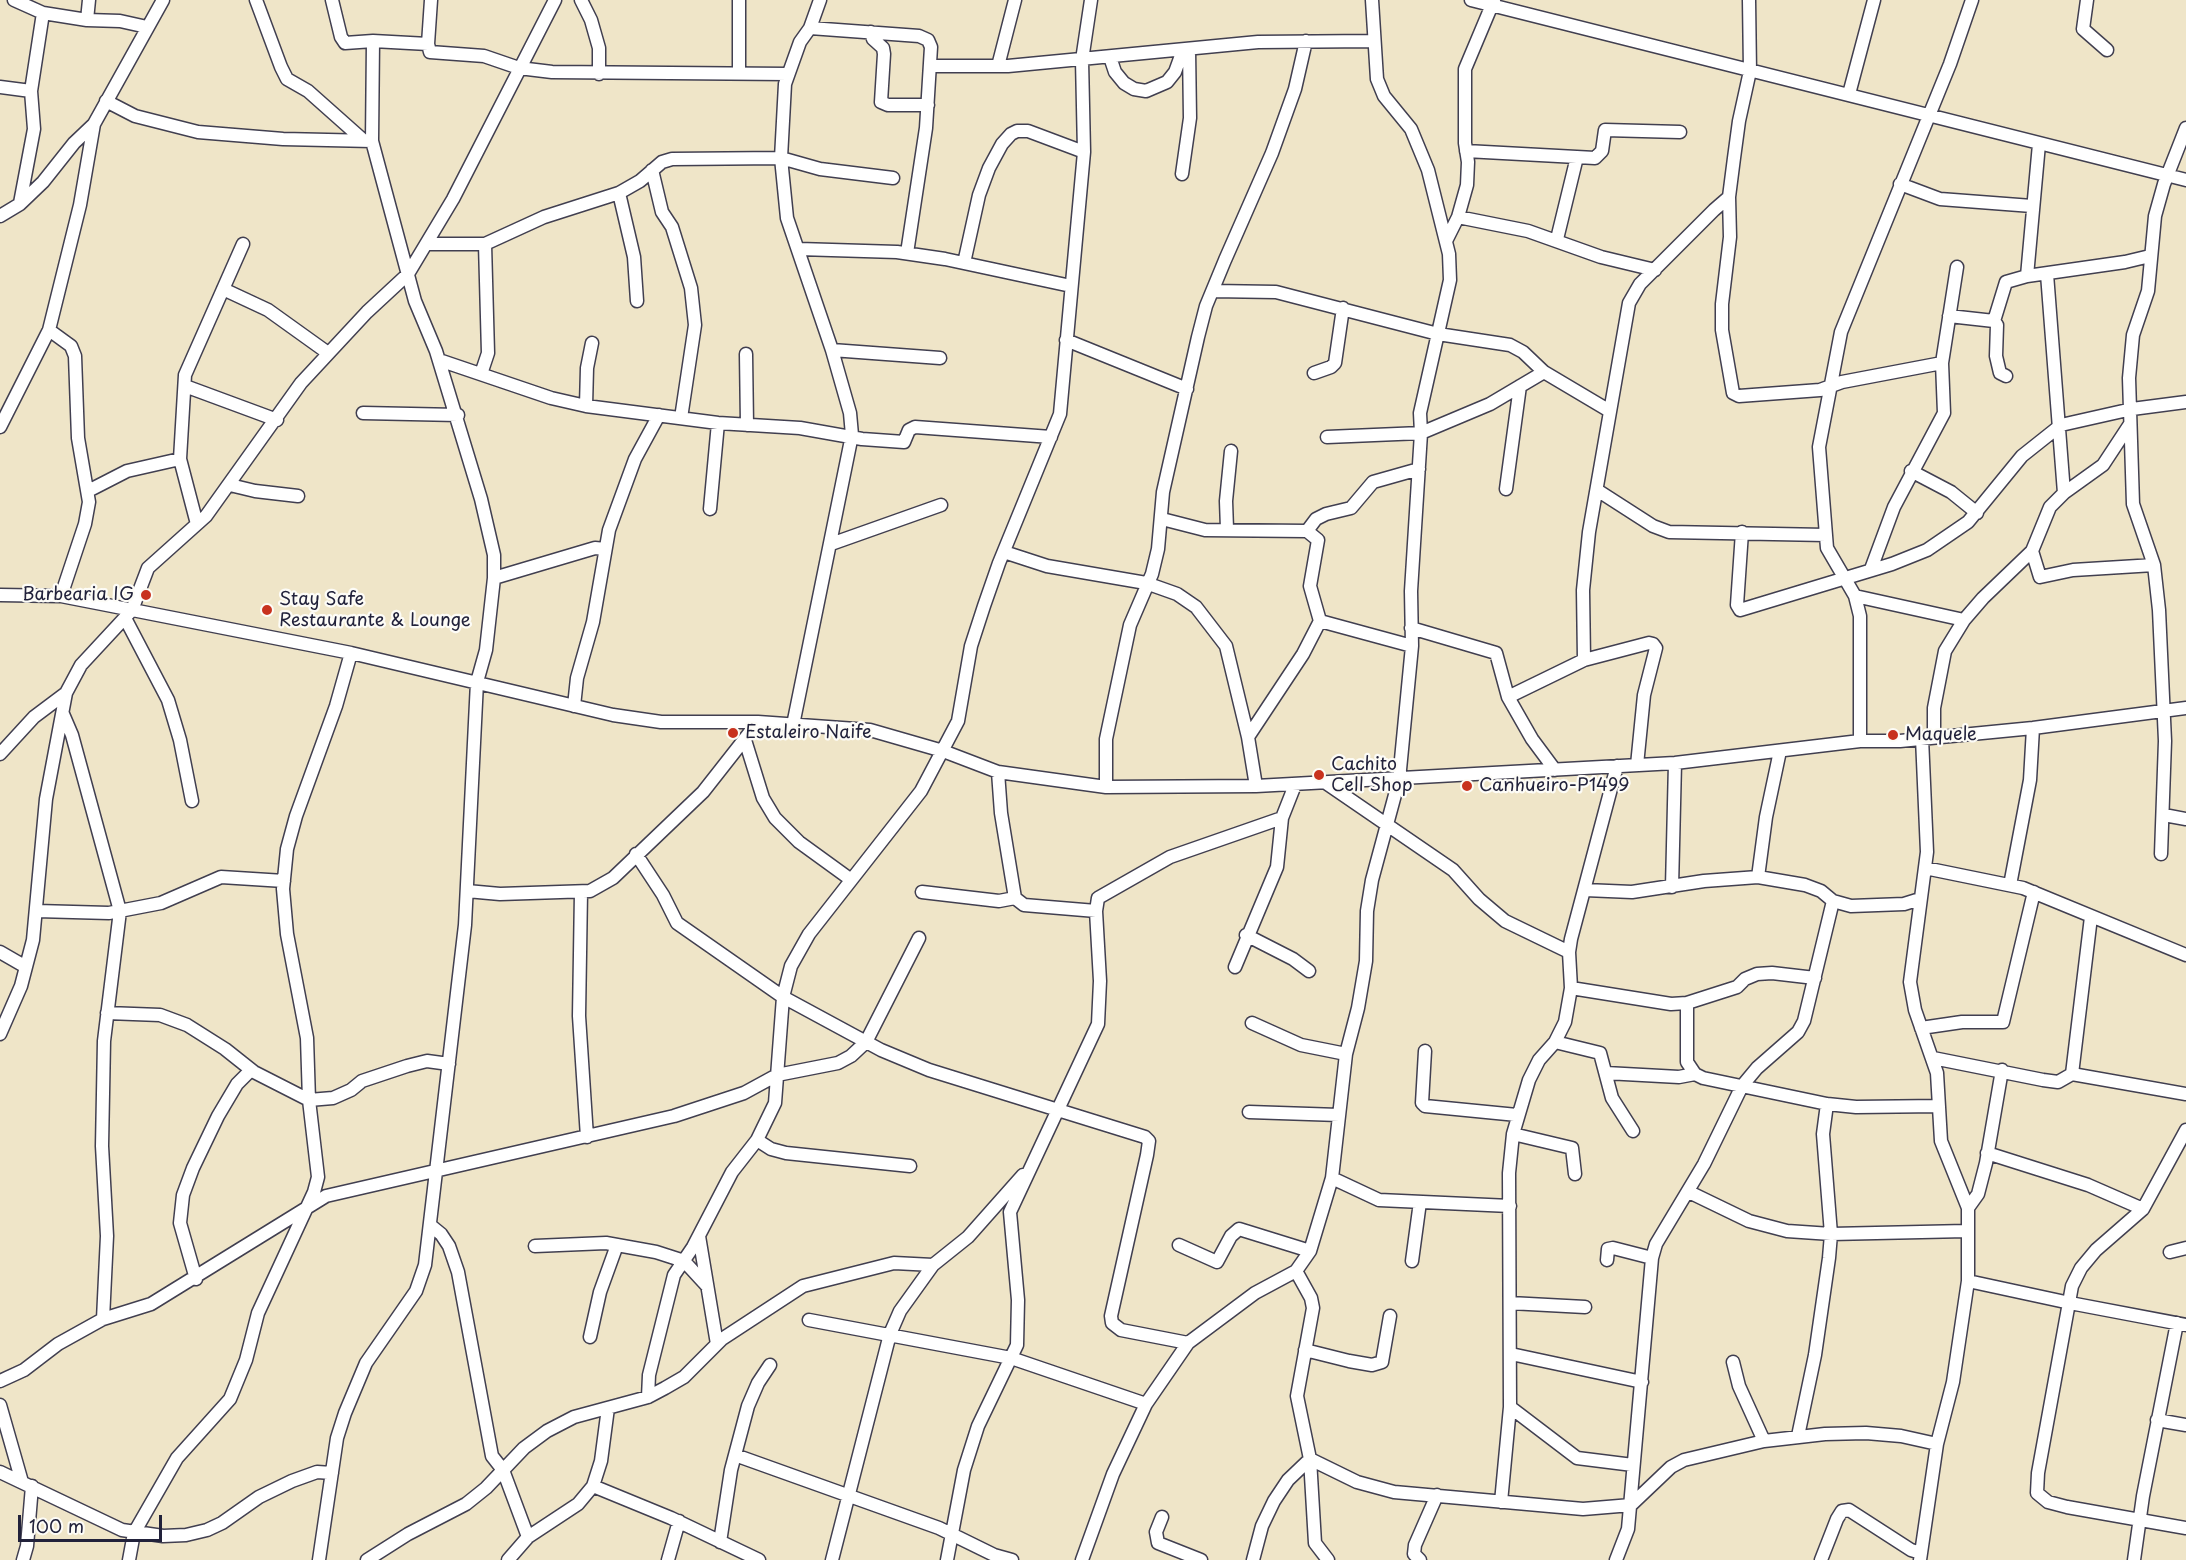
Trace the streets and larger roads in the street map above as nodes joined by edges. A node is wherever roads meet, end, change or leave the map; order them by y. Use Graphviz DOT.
graph roads {
  1 [pos="14,0"];
  2 [pos="89,0"];
  3 [pos="163,0"];
  4 [pos="256,0"];
  5 [pos="332,0"];
  6 [pos="431,0"];
  7 [pos="555,0"];
  8 [pos="581,0"];
  9 [pos="739,0"];
  10 [pos="820,0"];
  11 [pos="1016,0"];
  12 [pos="1091,0"];
  13 [pos="1372,0"];
  14 [pos="1471,0"];
  15 [pos="1749,0"];
  16 [pos="1874,0"];
  17 [pos="1972,0"];
  18 [pos="2087,0"];
  19 [pos="1493,3"];
  20 [pos="40,8"];
  21 [pos="87,20"];
  22 [pos="147,27"];
  23 [pos="810,28"];
  24 [pos="871,32"];
  25 [pos="373,41"];
  26 [pos="1306,41"];
  27 [pos="1373,41"];
  28 [pos="428,44"];
  29 [pos="1186,49"];
  30 [pos="2107,50"];
  31 [pos="1110,57"];
  32 [pos="1082,60"];
  33 [pos="930,66"];
  34 [pos="998,66"];
  35 [pos="519,68"];
  36 [pos="1750,71"];
  37 [pos="740,73"];
  38 [pos="599,74"];
  39 [pos="788,74"];
  40 [pos="0,87"];
  41 [pos="31,91"];
  42 [pos="1849,94"];
  43 [pos="106,101"];
  44 [pos="928,105"];
  45 [pos="1928,116"];
  46 [pos="94,124"];
  47 [pos="2186,128"];
  48 [pos="1680,132"];
  49 [pos="367,140"];
  50 [pos="2039,144"];
  51 [pos="1466,151"];
  52 [pos="1084,152"];
  53 [pos="1577,157"];
  54 [pos="780,158"];
  55 [pos="652,170"];
  56 [pos="1182,174"];
  57 [pos="2168,176"];
  58 [pos="893,178"];
  59 [pos="2186,180"];
  60 [pos="1900,184"];
  61 [pos="619,193"];
  62 [pos="1730,197"];
  63 [pos="20,204"];
  64 [pos="2032,206"];
  65 [pos="0,216"];
  66 [pos="1458,217"];
  67 [pos="1557,239"];
  68 [pos="1446,242"];
  69 [pos="243,244"];
  70 [pos="427,244"];
  71 [pos="485,244"];
  72 [pos="798,249"];
  73 [pos="907,254"];
  74 [pos="2151,256"];
  75 [pos="964,263"];
  76 [pos="1957,267"];
  77 [pos="1655,270"];
  78 [pos="408,274"];
  79 [pos="2047,274"];
  80 [pos="2027,276"];
  81 [pos="1071,286"];
  82 [pos="223,290"];
  83 [pos="1213,291"];
  84 [pos="637,301"];
  85 [pos="1343,308"];
  86 [pos="1949,316"];
  87 [pos="1994,321"];
  88 [pos="50,330"];
  89 [pos="1438,334"];
  90 [pos="1066,340"];
  91 [pos="592,343"];
  92 [pos="832,350"];
  93 [pos="328,353"];
  94 [pos="746,354"];
  95 [pos="940,358"];
  96 [pos="439,360"];
  97 [pos="1942,363"];
  98 [pos="1544,372"];
  99 [pos="1314,373"];
  100 [pos="481,374"];
  101 [pos="2006,376"];
  102 [pos="185,386"];
  103 [pos="1520,386"];
  104 [pos="1832,386"];
  105 [pos="1187,389"];
  106 [pos="2186,402"];
  107 [pos="586,406"];
  108 [pos="2132,409"];
  109 [pos="1608,410"];
  110 [pos="363,413"];
  111 [pos="458,415"];
  112 [pos="658,415"];
  113 [pos="681,418"];
  114 [pos="277,420"];
  115 [pos="718,423"];
  116 [pos="2130,424"];
  117 [pos="747,425"];
  118 [pos="2061,425"];
  119 [pos="0,428"];
  120 [pos="1421,433"];
  121 [pos="852,435"];
  122 [pos="1051,437"];
  123 [pos="1327,437"];
  124 [pos="1231,451"];
  125 [pos="180,459"];
  126 [pos="1419,469"];
  127 [pos="1911,471"];
  128 [pos="230,485"];
  129 [pos="1506,489"];
  130 [pos="1597,490"];
  131 [pos="88,491"];
  132 [pos="2064,492"];
  133 [pos="298,496"];
  134 [pos="941,505"];
  135 [pos="710,509"];
  136 [pos="1977,513"];
  137 [pos="1162,519"];
  138 [pos="197,525"];
  139 [pos="1227,529"];
  140 [pos="1307,531"];
  141 [pos="1742,532"];
  142 [pos="1826,535"];
  143 [pos="831,543"];
  144 [pos="605,549"];
  145 [pos="2032,551"];
  146 [pos="1004,552"];
  147 [pos="2154,565"];
  148 [pos="1870,569"];
  149 [pos="494,578"];
  150 [pos="1843,579"];
  151 [pos="1146,583"];
  152 [pos="0,595"];
  153 [pos="62,596"];
  154 [pos="1855,596"];
  155 [pos="129,614"];
  156 [pos="1964,620"];
  157 [pos="1320,621"];
  158 [pos="1412,628"];
  159 [pos="1412,646"];
  160 [pos="351,653"];
  161 [pos="1584,660"];
  162 [pos="477,682"];
  163 [pos="66,693"];
  164 [pos="1508,697"];
  165 [pos="574,706"];
  166 [pos="2186,708"];
  167 [pos="2164,711"];
  168 [pos="63,714"];
  169 [pos="758,723"];
  170 [pos="793,725"];
  171 [pos="2033,728"];
  172 [pos="1248,737"];
  173 [pos="1928,737"];
  174 [pos="745,740"];
  175 [pos="1860,741"];
  176 [pos="943,751"];
  177 [pos="1780,751"];
  178 [pos="0,754"];
  179 [pos="1675,763"];
  180 [pos="1637,765"];
  181 [pos="1617,766"];
  182 [pos="1555,770"];
  183 [pos="998,772"];
  184 [pos="1400,780"];
  185 [pos="1326,783"];
  186 [pos="1295,785"];
  187 [pos="1256,786"];
  188 [pos="1106,787"];
  189 [pos="192,801"];
  190 [pos="2164,815"];
  191 [pos="1282,818"];
  192 [pos="2186,819"];
  193 [pos="1388,825"];
  194 [pos="636,854"];
  195 [pos="2161,854"];
  196 [pos="1925,868"];
  197 [pos="1758,878"];
  198 [pos="850,879"];
  199 [pos="284,881"];
  200 [pos="2010,885"];
  201 [pos="1672,887"];
  202 [pos="1585,890"];
  203 [pos="467,891"];
  204 [pos="581,892"];
  205 [pos="922,892"];
  206 [pos="2034,892"];
  207 [pos="1015,898"];
  208 [pos="1920,899"];
  209 [pos="1833,901"];
  210 [pos="37,911"];
  211 [pos="120,911"];
  212 [pos="1096,911"];
  213 [pos="2091,917"];
  214 [pos="1246,935"];
  215 [pos="919,938"];
  216 [pos="0,952"];
  217 [pos="1569,952"];
  218 [pos="2186,955"];
  219 [pos="26,967"];
  220 [pos="1235,967"];
  221 [pos="1309,971"];
  222 [pos="1815,978"];
  223 [pos="1571,988"];
  224 [pos="783,997"];
  225 [pos="1687,1003"];
  226 [pos="106,1013"];
  227 [pos="1252,1023"];
  228 [pos="1921,1028"];
  229 [pos="0,1034"];
  230 [pos="866,1042"];
  231 [pos="1555,1042"];
  232 [pos="1425,1051"];
  233 [pos="1346,1054"];
  234 [pos="1933,1058"];
  235 [pos="449,1064"];
  236 [pos="251,1070"];
  237 [pos="2002,1070"];
  238 [pos="1606,1073"];
  239 [pos="1695,1074"];
  240 [pos="2072,1074"];
  241 [pos="777,1075"];
  242 [pos="1742,1086"];
  243 [pos="2186,1094"];
  244 [pos="309,1100"];
  245 [pos="1827,1104"];
  246 [pos="1939,1106"];
  247 [pos="1057,1111"];
  248 [pos="1249,1112"];
  249 [pos="1339,1115"];
  250 [pos="1517,1115"];
  251 [pos="2186,1130"];
  252 [pos="1633,1131"];
  253 [pos="1513,1134"];
  254 [pos="587,1137"];
  255 [pos="757,1140"];
  256 [pos="1987,1153"];
  257 [pos="910,1166"];
  258 [pos="1029,1169"];
  259 [pos="435,1171"];
  260 [pos="1575,1174"];
  261 [pos="1332,1178"];
  262 [pos="1689,1192"];
  263 [pos="1420,1202"];
  264 [pos="308,1205"];
  265 [pos="1509,1206"];
  266 [pos="1968,1208"];
  267 [pos="2143,1209"];
  268 [pos="430,1225"];
  269 [pos="1966,1231"];
  270 [pos="1831,1234"];
  271 [pos="699,1235"];
  272 [pos="617,1245"];
  273 [pos="1179,1245"];
  274 [pos="535,1246"];
  275 [pos="2186,1248"];
  276 [pos="1310,1251"];
  277 [pos="2170,1252"];
  278 [pos="1652,1258"];
  279 [pos="1606,1260"];
  280 [pos="684,1261"];
  281 [pos="1412,1261"];
  282 [pos="933,1265"];
  283 [pos="1296,1271"];
  284 [pos="196,1279"];
  285 [pos="1968,1281"];
  286 [pos="707,1286"];
  287 [pos="1510,1303"];
  288 [pos="2070,1304"];
  289 [pos="1585,1306"];
  290 [pos="1390,1316"];
  291 [pos="103,1319"];
  292 [pos="809,1320"];
  293 [pos="2181,1324"];
  294 [pos="890,1334"];
  295 [pos="590,1337"];
  296 [pos="1188,1343"];
  297 [pos="717,1344"];
  298 [pos="1305,1350"];
  299 [pos="1511,1353"];
  300 [pos="1011,1358"];
  301 [pos="1733,1362"];
  302 [pos="770,1365"];
  303 [pos="0,1381"];
  304 [pos="1642,1382"];
  305 [pos="648,1397"];
  306 [pos="1146,1404"];
  307 [pos="0,1405"];
  308 [pos="1510,1407"];
  309 [pos="608,1408"];
  310 [pos="2157,1420"];
  311 [pos="2186,1425"];
  312 [pos="1798,1436"];
  313 [pos="1764,1441"];
  314 [pos="1937,1444"];
  315 [pos="735,1455"];
  316 [pos="1310,1459"];
  317 [pos="1633,1465"];
  318 [pos="504,1470"];
  319 [pos="0,1472"];
  320 [pos="332,1473"];
  321 [pos="27,1484"];
  322 [pos="593,1486"];
  323 [pos="848,1494"];
  324 [pos="1437,1495"];
  325 [pos="1501,1502"];
  326 [pos="1631,1505"];
  327 [pos="1162,1517"];
  328 [pos="679,1521"];
  329 [pos="2139,1521"];
  330 [pos="2186,1528"];
  331 [pos="134,1533"];
  332 [pos="951,1533"];
  333 [pos="528,1537"];
  334 [pos="720,1542"];
  335 [pos="1921,1556"];
  336 [pos="23,1560"];
  337 [pos="129,1560"];
  338 [pos="319,1560"];
  339 [pos="367,1560"];
  340 [pos="508,1560"];
  341 [pos="668,1560"];
  342 [pos="759,1560"];
  343 [pos="832,1560"];
  344 [pos="947,1560"];
  345 [pos="1012,1560"];
  346 [pos="1082,1560"];
  347 [pos="1201,1560"];
  348 [pos="1253,1560"];
  349 [pos="1328,1560"];
  350 [pos="1420,1560"];
  351 [pos="1616,1560"];
  352 [pos="1821,1560"];
  353 [pos="2134,1560"];
  1 -- 20 [label="street"];
  2 -- 21 [label="street"];
  3 -- 22 [label="street"];
  4 -- 49 [label="street"];
  5 -- 25 [label="street"];
  6 -- 28 [label="street"];
  7 -- 35 [label="street"];
  8 -- 38 [label="street"];
  9 -- 37 [label="street"];
  10 -- 23 [label="street"];
  11 -- 34 [label="street"];
  12 -- 32 [label="street"];
  13 -- 27 [label="street"];
  14 -- 19 [label="street"];
  15 -- 36 [label="street"];
  16 -- 42 [label="street"];
  17 -- 45 [label="street"];
  18 -- 30 [label="street"];
  19 -- 36 [label="street"];
  19 -- 51 [label="street"];
  20 -- 21 [label="street"];
  20 -- 41 [label="street"];
  21 -- 22 [label="street"];
  22 -- 43 [label="street"];
  23 -- 24 [label="street"];
  23 -- 39 [label="street"];
  24 -- 33 [label="street"];
  24 -- 44 [label="street"];
  25 -- 28 [label="street"];
  25 -- 49 [label="street"];
  26 -- 27 [label="street"];
  26 -- 29 [label="street"];
  26 -- 83 [label="street"];
  27 -- 68 [label="street"];
  28 -- 35 [label="street"];
  29 -- 31 [label="street"];
  29 -- 31 [label="street"];
  29 -- 56 [label="street"];
  31 -- 32 [label="street"];
  32 -- 34 [label="street"];
  32 -- 52 [label="street"];
  33 -- 34 [label="street"];
  33 -- 44 [label="street"];
  35 -- 38 [label="street"];
  35 -- 70 [label="street"];
  36 -- 42 [label="street"];
  36 -- 62 [label="street"];
  37 -- 38 [label="street"];
  37 -- 39 [label="street"];
  39 -- 54 [label="street"];
  40 -- 41 [label="street"];
  41 -- 63 [label="street"];
  42 -- 45 [label="street"];
  43 -- 46 [label="street"];
  43 -- 49 [label="street"];
  44 -- 73 [label="street"];
  45 -- 50 [label="street"];
  45 -- 60 [label="street"];
  46 -- 63 [label="street"];
  46 -- 88 [label="street"];
  47 -- 57 [label="street"];
  48 -- 53 [label="street"];
  49 -- 78 [label="street"];
  50 -- 57 [label="street"];
  50 -- 64 [label="street"];
  51 -- 53 [label="street"];
  51 -- 66 [label="street"];
  52 -- 75 [label="street"];
  52 -- 81 [label="street"];
  53 -- 67 [label="street"];
  54 -- 55 [label="street"];
  54 -- 58 [label="street"];
  54 -- 72 [label="street"];
  55 -- 61 [label="street"];
  55 -- 113 [label="street"];
  57 -- 59 [label="street"];
  57 -- 74 [label="street"];
  60 -- 64 [label="street"];
  60 -- 104 [label="street"];
  61 -- 71 [label="street"];
  61 -- 84 [label="street"];
  62 -- 77 [label="street"];
  62 -- 104 [label="street"];
  63 -- 65 [label="street"];
  64 -- 80 [label="street"];
  66 -- 67 [label="street"];
  66 -- 68 [label="street"];
  67 -- 77 [label="street"];
  68 -- 89 [label="street"];
  69 -- 82 [label="street"];
  70 -- 71 [label="street"];
  70 -- 78 [label="street"];
  71 -- 100 [label="street"];
  72 -- 73 [label="street"];
  72 -- 92 [label="street"];
  73 -- 75 [label="street"];
  74 -- 79 [label="street"];
  74 -- 108 [label="street"];
  75 -- 81 [label="street"];
  76 -- 86 [label="street"];
  77 -- 109 [label="street"];
  78 -- 93 [label="street"];
  78 -- 96 [label="street"];
  79 -- 80 [label="street"];
  79 -- 118 [label="street"];
  80 -- 87 [label="street"];
  81 -- 90 [label="street"];
  82 -- 93 [label="street"];
  82 -- 102 [label="street"];
  83 -- 85 [label="street"];
  83 -- 105 [label="street"];
  85 -- 89 [label="street"];
  85 -- 99 [label="street"];
  86 -- 87 [label="street"];
  86 -- 97 [label="street"];
  87 -- 101 [label="street"];
  88 -- 119 [label="street"];
  88 -- 131 [label="street"];
  89 -- 98 [label="street"];
  89 -- 120 [label="street"];
  90 -- 105 [label="street"];
  90 -- 122 [label="street"];
  91 -- 107 [label="street"];
  92 -- 95 [label="street"];
  92 -- 121 [label="street"];
  93 -- 114 [label="street"];
  94 -- 117 [label="street"];
  96 -- 100 [label="street"];
  96 -- 111 [label="street"];
  97 -- 104 [label="street"];
  97 -- 127 [label="street"];
  98 -- 103 [label="street"];
  98 -- 109 [label="street"];
  100 -- 107 [label="street"];
  102 -- 114 [label="street"];
  102 -- 125 [label="street"];
  103 -- 120 [label="street"];
  103 -- 129 [label="street"];
  104 -- 142 [label="street"];
  105 -- 137 [label="street"];
  106 -- 108 [label="street"];
  107 -- 112 [label="street"];
  108 -- 116 [label="street"];
  108 -- 118 [label="street"];
  109 -- 130 [label="street"];
  110 -- 111 [label="street"];
  111 -- 149 [label="street"];
  112 -- 113 [label="street"];
  112 -- 144 [label="street"];
  113 -- 115 [label="street"];
  114 -- 128 [label="street"];
  115 -- 117 [label="street"];
  115 -- 135 [label="street"];
  116 -- 132 [label="street"];
  116 -- 147 [label="street"];
  117 -- 121 [label="street"];
  118 -- 132 [label="street"];
  118 -- 136 [label="street"];
  120 -- 123 [label="street"];
  120 -- 126 [label="street"];
  121 -- 122 [label="street"];
  121 -- 143 [label="street"];
  122 -- 146 [label="street"];
  124 -- 139 [label="street"];
  125 -- 131 [label="street"];
  125 -- 138 [label="street"];
  126 -- 140 [label="street"];
  126 -- 158 [label="street"];
  127 -- 136 [label="street"];
  127 -- 148 [label="street"];
  128 -- 133 [label="street"];
  128 -- 138 [label="street"];
  130 -- 141 [label="street"];
  130 -- 161 [label="street"];
  131 -- 153 [label="street"];
  132 -- 145 [label="street"];
  134 -- 143 [label="street"];
  136 -- 148 [label="street"];
  137 -- 139 [label="street"];
  137 -- 151 [label="street"];
  138 -- 155 [label="street"];
  139 -- 140 [label="street"];
  140 -- 157 [label="street"];
  141 -- 142 [label="street"];
  141 -- 150 [label="street"];
  142 -- 150 [label="street"];
  143 -- 170 [label="street"];
  144 -- 149 [label="street"];
  144 -- 165 [label="street"];
  145 -- 147 [label="street"];
  145 -- 156 [label="street"];
  146 -- 151 [label="street"];
  146 -- 176 [label="street"];
  147 -- 167 [label="street"];
  148 -- 150 [label="street"];
  149 -- 162 [label="street"];
  150 -- 154 [label="street"];
  151 -- 172 [label="street"];
  151 -- 188 [label="street"];
  152 -- 153 [label="street"];
  153 -- 155 [label="street"];
  154 -- 156 [label="street"];
  154 -- 175 [label="street"];
  155 -- 160 [label="street"];
  155 -- 163 [label="street"];
  155 -- 189 [label="street"];
  156 -- 173 [label="street"];
  157 -- 159 [label="street"];
  157 -- 172 [label="street"];
  158 -- 159 [label="street"];
  158 -- 164 [label="street"];
  159 -- 184 [label="street"];
  160 -- 162 [label="street"];
  160 -- 199 [label="street"];
  161 -- 164 [label="street"];
  161 -- 180 [label="street"];
  162 -- 165 [label="street"];
  162 -- 203 [label="street"];
  163 -- 168 [label="street"];
  163 -- 178 [label="street"];
  164 -- 182 [label="street"];
  165 -- 169 [label="street"];
  166 -- 167 [label="street"];
  167 -- 171 [label="street"];
  167 -- 190 [label="street"];
  168 -- 210 [label="street"];
  168 -- 211 [label="street"];
  169 -- 170 [label="street"];
  169 -- 174 [label="street"];
  170 -- 176 [label="street"];
  171 -- 173 [label="street"];
  171 -- 200 [label="street"];
  172 -- 187 [label="street"];
  173 -- 175 [label="street"];
  173 -- 196 [label="street"];
  174 -- 194 [label="street"];
  174 -- 198 [label="street"];
  175 -- 177 [label="street"];
  176 -- 183 [label="street"];
  176 -- 198 [label="street"];
  177 -- 179 [label="street"];
  177 -- 197 [label="street"];
  179 -- 180 [label="street"];
  179 -- 201 [label="street"];
  180 -- 181 [label="street"];
  181 -- 182 [label="street"];
  181 -- 202 [label="street"];
  182 -- 184 [label="street"];
  183 -- 188 [label="street"];
  183 -- 207 [label="street"];
  184 -- 185 [label="street"];
  184 -- 193 [label="street"];
  185 -- 186 [label="street"];
  185 -- 193 [label="street"];
  186 -- 187 [label="street"];
  186 -- 191 [label="street"];
  187 -- 188 [label="street"];
  190 -- 192 [label="street"];
  190 -- 195 [label="street"];
  191 -- 212 [label="street"];
  191 -- 214 [label="street"];
  193 -- 217 [label="street"];
  193 -- 233 [label="street"];
  194 -- 204 [label="street"];
  194 -- 224 [label="street"];
  196 -- 200 [label="street"];
  196 -- 208 [label="street"];
  197 -- 201 [label="street"];
  197 -- 209 [label="street"];
  198 -- 224 [label="street"];
  199 -- 211 [label="street"];
  199 -- 244 [label="street"];
  200 -- 206 [label="street"];
  201 -- 202 [label="street"];
  202 -- 217 [label="street"];
  203 -- 204 [label="street"];
  203 -- 235 [label="street"];
  204 -- 254 [label="street"];
  205 -- 207 [label="street"];
  206 -- 213 [label="street"];
  206 -- 228 [label="street"];
  207 -- 212 [label="street"];
  208 -- 209 [label="street"];
  208 -- 228 [label="street"];
  209 -- 222 [label="street"];
  210 -- 211 [label="street"];
  210 -- 219 [label="street"];
  211 -- 226 [label="street"];
  212 -- 247 [label="street"];
  213 -- 218 [label="street"];
  213 -- 240 [label="street"];
  214 -- 220 [label="street"];
  214 -- 221 [label="street"];
  215 -- 230 [label="street"];
  216 -- 219 [label="street"];
  217 -- 223 [label="street"];
  219 -- 229 [label="street"];
  222 -- 225 [label="street"];
  222 -- 242 [label="street"];
  223 -- 225 [label="street"];
  223 -- 231 [label="street"];
  224 -- 230 [label="street"];
  224 -- 241 [label="street"];
  225 -- 239 [label="street"];
  226 -- 236 [label="street"];
  226 -- 291 [label="street"];
  227 -- 233 [label="street"];
  228 -- 234 [label="street"];
  230 -- 241 [label="street"];
  230 -- 247 [label="street"];
  231 -- 238 [label="street"];
  231 -- 250 [label="street"];
  232 -- 250 [label="street"];
  233 -- 249 [label="street"];
  234 -- 237 [label="street"];
  234 -- 246 [label="street"];
  235 -- 244 [label="street"];
  235 -- 259 [label="street"];
  236 -- 244 [label="street"];
  236 -- 284 [label="street"];
  237 -- 240 [label="street"];
  237 -- 256 [label="street"];
  238 -- 239 [label="street"];
  238 -- 252 [label="street"];
  239 -- 242 [label="street"];
  240 -- 243 [label="street"];
  241 -- 254 [label="street"];
  241 -- 255 [label="street"];
  242 -- 245 [label="street"];
  242 -- 262 [label="street"];
  244 -- 264 [label="street"];
  245 -- 246 [label="street"];
  245 -- 270 [label="street"];
  246 -- 266 [label="street"];
  247 -- 258 [label="street"];
  247 -- 296 [label="street"];
  248 -- 249 [label="street"];
  249 -- 261 [label="street"];
  250 -- 253 [label="street"];
  251 -- 267 [label="street"];
  253 -- 260 [label="street"];
  253 -- 265 [label="street"];
  254 -- 259 [label="street"];
  255 -- 257 [label="street"];
  255 -- 271 [label="street"];
  256 -- 266 [label="street"];
  256 -- 267 [label="street"];
  258 -- 282 [label="street"];
  258 -- 300 [label="street"];
  259 -- 264 [label="street"];
  259 -- 268 [label="street"];
  261 -- 263 [label="street"];
  261 -- 276 [label="street"];
  262 -- 270 [label="street"];
  262 -- 278 [label="street"];
  263 -- 265 [label="street"];
  263 -- 281 [label="street"];
  264 -- 284 [label="street"];
  264 -- 331 [label="street"];
  265 -- 287 [label="street"];
  266 -- 269 [label="street"];
  267 -- 288 [label="street"];
  268 -- 318 [label="street"];
  268 -- 320 [label="street"];
  269 -- 270 [label="street"];
  269 -- 285 [label="street"];
  270 -- 312 [label="street"];
  271 -- 280 [label="street"];
  271 -- 286 [label="street"];
  272 -- 274 [label="street"];
  272 -- 280 [label="street"];
  272 -- 295 [label="street"];
  273 -- 276 [label="street"];
  275 -- 277 [label="street"];
  276 -- 283 [label="street"];
  278 -- 279 [label="street"];
  278 -- 304 [label="street"];
  280 -- 286 [label="street"];
  280 -- 305 [label="street"];
  282 -- 294 [label="street"];
  282 -- 297 [label="street"];
  283 -- 296 [label="street"];
  283 -- 298 [label="street"];
  284 -- 291 [label="street"];
  285 -- 288 [label="street"];
  285 -- 314 [label="street"];
  286 -- 297 [label="street"];
  287 -- 289 [label="street"];
  287 -- 299 [label="street"];
  288 -- 293 [label="street"];
  288 -- 329 [label="street"];
  290 -- 298 [label="street"];
  291 -- 303 [label="street"];
  292 -- 294 [label="street"];
  293 -- 310 [label="street"];
  294 -- 300 [label="street"];
  294 -- 323 [label="street"];
  296 -- 306 [label="street"];
  297 -- 305 [label="street"];
  298 -- 316 [label="street"];
  299 -- 304 [label="street"];
  299 -- 308 [label="street"];
  300 -- 306 [label="street"];
  300 -- 332 [label="street"];
  301 -- 313 [label="street"];
  302 -- 315 [label="street"];
  304 -- 317 [label="street"];
  305 -- 309 [label="street"];
  306 -- 346 [label="street"];
  307 -- 321 [label="street"];
  308 -- 317 [label="street"];
  308 -- 325 [label="street"];
  309 -- 318 [label="street"];
  309 -- 322 [label="street"];
  310 -- 311 [label="street"];
  310 -- 329 [label="street"];
  312 -- 313 [label="street"];
  312 -- 314 [label="street"];
  313 -- 326 [label="street"];
  314 -- 335 [label="street"];
  315 -- 323 [label="street"];
  315 -- 334 [label="street"];
  316 -- 324 [label="street"];
  316 -- 348 [label="street"];
  316 -- 349 [label="street"];
  317 -- 326 [label="street"];
  318 -- 333 [label="street"];
  318 -- 339 [label="street"];
  319 -- 321 [label="street"];
  320 -- 331 [label="street"];
  320 -- 338 [label="street"];
  321 -- 331 [label="street"];
  321 -- 336 [label="street"];
  322 -- 328 [label="street"];
  322 -- 333 [label="street"];
  323 -- 332 [label="street"];
  323 -- 343 [label="street"];
  324 -- 325 [label="street"];
  324 -- 350 [label="street"];
  325 -- 326 [label="street"];
  326 -- 351 [label="street"];
  327 -- 347 [label="street"];
  328 -- 334 [label="street"];
  328 -- 341 [label="street"];
  329 -- 330 [label="street"];
  329 -- 353 [label="street"];
  331 -- 337 [label="street"];
  332 -- 344 [label="street"];
  332 -- 345 [label="street"];
  333 -- 340 [label="street"];
  334 -- 342 [label="street"];
  335 -- 352 [label="street"];
}
